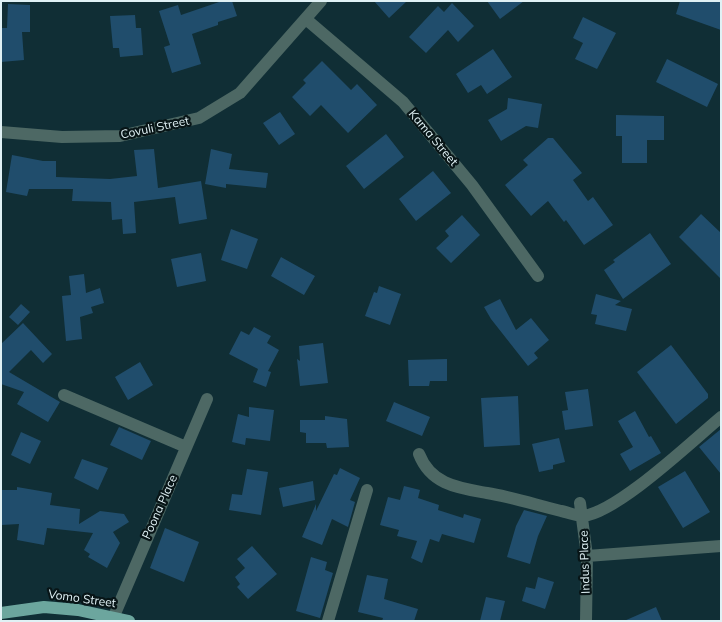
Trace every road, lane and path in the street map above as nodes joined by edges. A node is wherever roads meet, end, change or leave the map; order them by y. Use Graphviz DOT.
graph roads {
  1 [pos="321,1"];
  2 [pos="307,20"];
  3 [pos="1,132"];
  4 [pos="538,276"];
  5 [pos="64,395"];
  6 [pos="207,399"];
  7 [pos="721,417"];
  8 [pos="186,447"];
  9 [pos="420,454"];
  10 [pos="367,490"];
  11 [pos="580,503"];
  12 [pos="582,516"];
  13 [pos="721,546"];
  14 [pos="587,556"];
  15 [pos="1,613"];
  16 [pos="114,616"];
  17 [pos="130,621"];
  18 [pos="328,621"];
  19 [pos="586,621"];
  1 -- 2 [label="street, Covuli Street"];
  2 -- 3 [label="street, Covuli Street"];
  2 -- 4 [label="street, Kama Street"];
  5 -- 8 [label="street"];
  6 -- 8 [label="street, Poona Place"];
  7 -- 12 [label="street"];
  8 -- 16 [label="street, Poona Place"];
  9 -- 12 [label="street"];
  10 -- 18 [label="street"];
  11 -- 12 [label="street, Indus Place"];
  12 -- 14 [label="street, Indus Place"];
  13 -- 14 [label="street"];
  14 -- 19 [label="street, Indus Place"];
  15 -- 16 [label="main road, Vomo Street"];
  16 -- 17 [label="main road, Vomo Street"];
}
